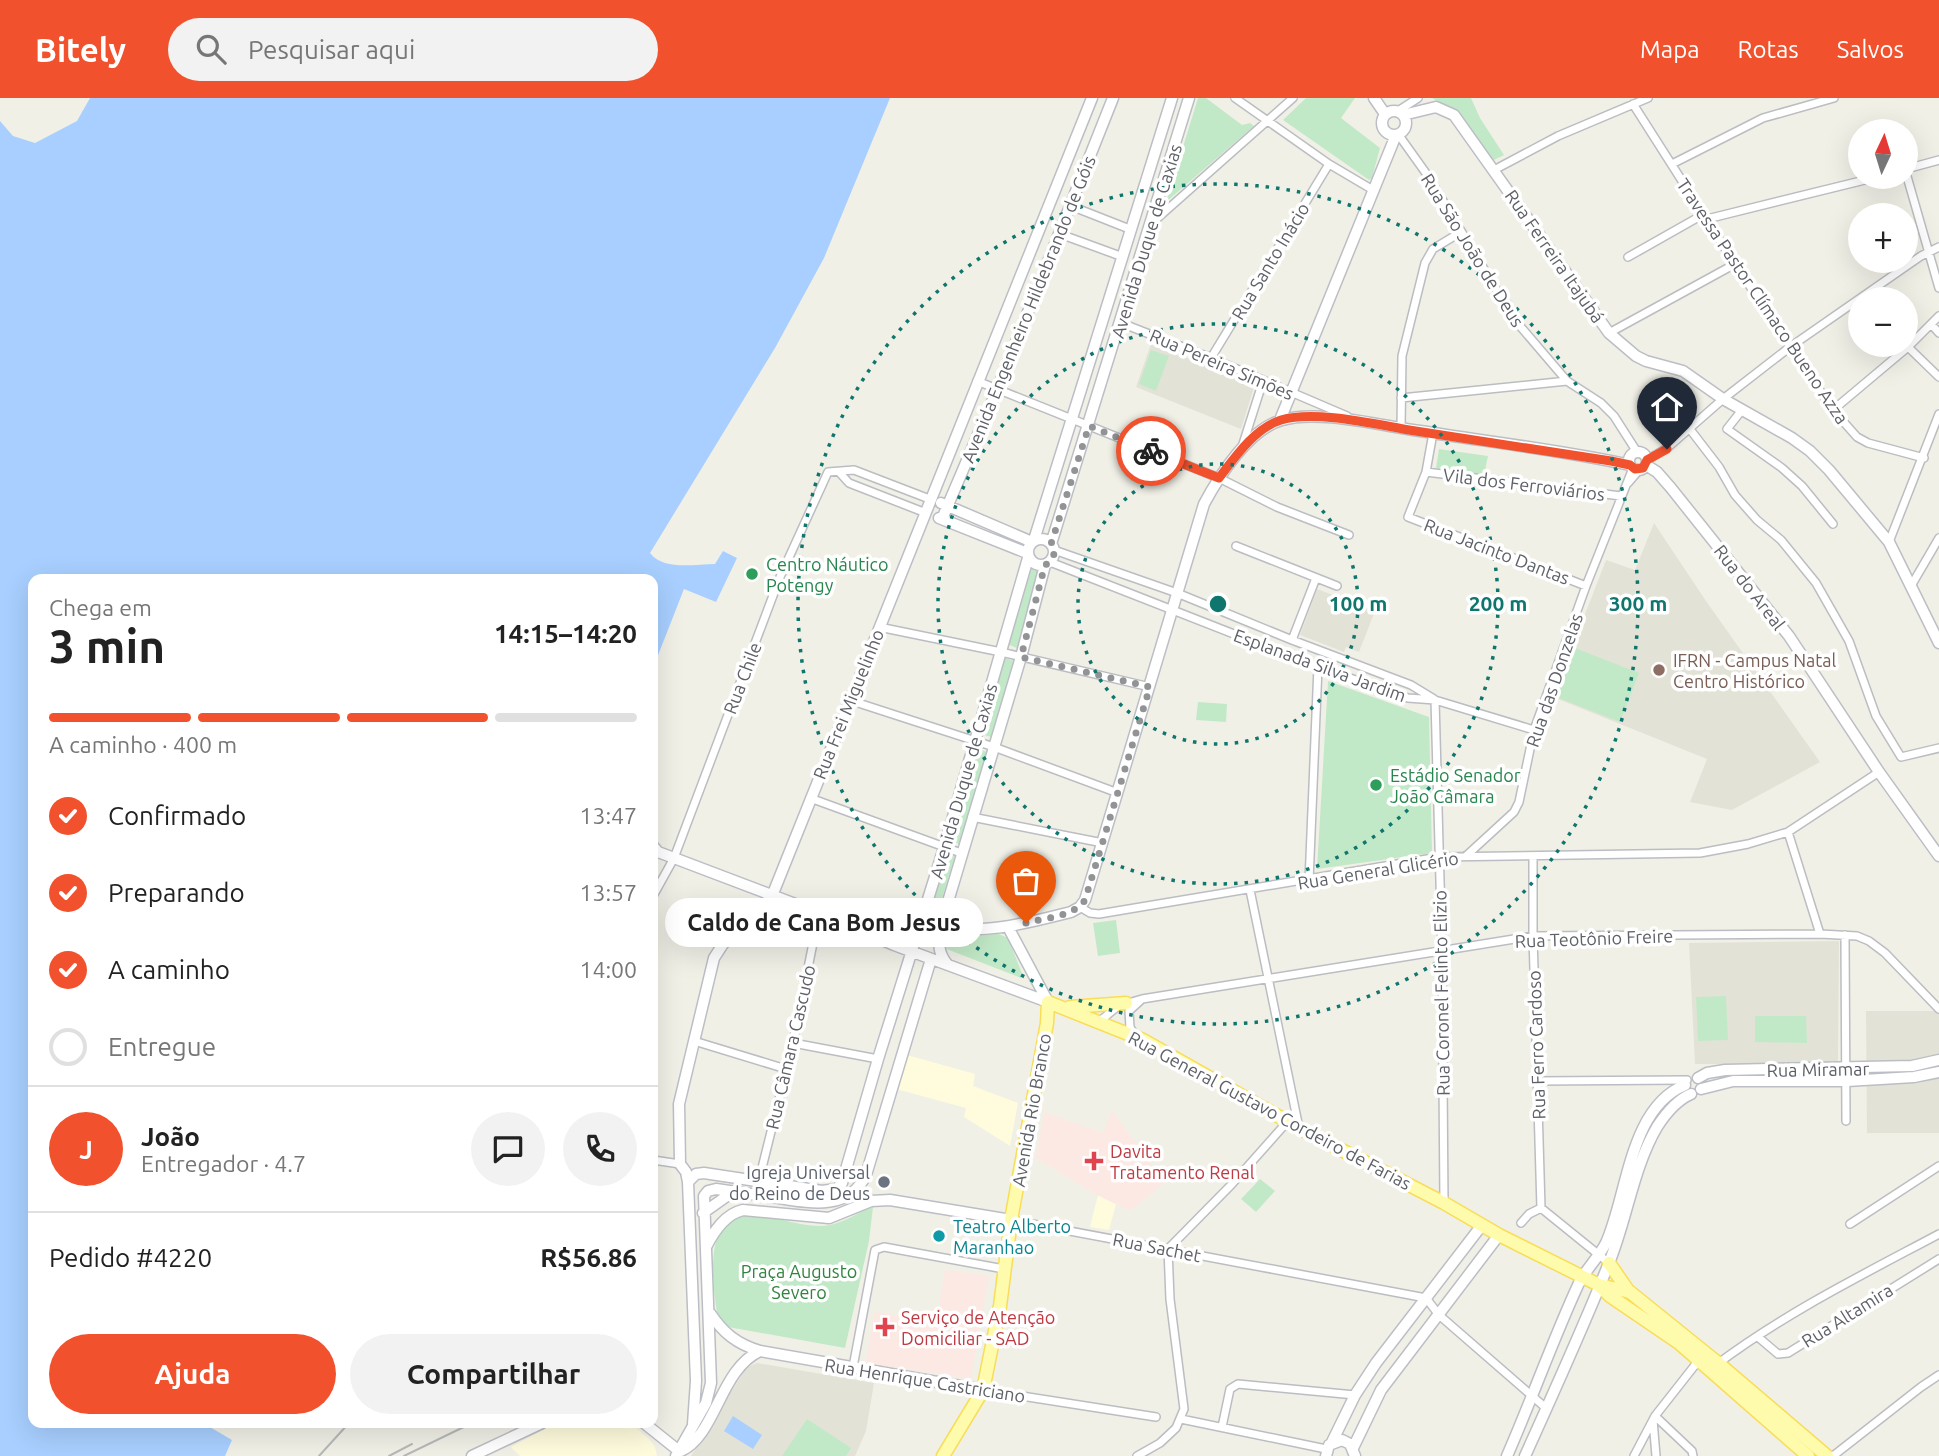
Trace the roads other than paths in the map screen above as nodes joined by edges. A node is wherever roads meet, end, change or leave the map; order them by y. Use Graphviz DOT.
graph roads {
  1 [pos="1092,98"];
  2 [pos="1114,98"];
  3 [pos="1172,98"];
  4 [pos="1189,98"];
  5 [pos="1235,98"];
  6 [pos="1293,98"];
  7 [pos="1374,98"];
  8 [pos="1418,98"];
  9 [pos="1648,98"];
  10 [pos="1834,98"];
  11 [pos="1633,104"];
  12 [pos="1400,113"];
  13 [pos="1385,114"];
  14 [pos="1268,120"];
  15 [pos="1397,134"];
  16 [pos="1939,160"];
  17 [pos="1329,164"];
  18 [pos="1672,164"];
  19 [pos="1918,167"];
  20 [pos="1494,170"];
  21 [pos="1848,184"];
  22 [pos="1911,189"];
  23 [pos="1373,190"];
  24 [pos="1048,206"];
  25 [pos="1069,210"];
  26 [pos="1705,216"];
  27 [pos="1152,223"];
  28 [pos="1132,230"];
  29 [pos="1461,232"];
  30 [pos="1060,234"];
  31 [pos="1939,247"];
  32 [pos="1928,252"];
  33 [pos="1123,257"];
  34 [pos="1628,257"];
  35 [pos="1027,260"];
  36 [pos="1735,264"];
  37 [pos="1046,269"];
  38 [pos="1939,288"];
  39 [pos="1939,316"];
  40 [pos="1121,323"];
  41 [pos="1931,324"];
  42 [pos="1609,333"];
  43 [pos="1939,333"];
  44 [pos="1918,337"];
  45 [pos="1790,347"];
  46 [pos="1896,357"];
  47 [pos="1918,357"];
  48 [pos="1211,358"];
  49 [pos="985,361"];
  50 [pos="1005,372"];
  51 [pos="1939,377"];
  52 [pos="977,381"];
  53 [pos="1263,381"];
  54 [pos="1567,381"];
  55 [pos="997,390"];
  56 [pos="1292,394"];
  57 [pos="1401,398"];
  58 [pos="1723,399"];
  59 [pos="1742,410"];
  60 [pos="1833,410"];
  61 [pos="1939,414"];
  62 [pos="1072,419"];
  63 [pos="1280,420"];
  64 [pos="1361,422"];
  65 [pos="1089,426"];
  66 [pos="1401,428"];
  67 [pos="1689,428"];
  68 [pos="1433,433"];
  69 [pos="1240,451"];
  70 [pos="1923,458"];
  71 [pos="1638,462"];
  72 [pos="839,472"];
  73 [pos="1426,472"];
  74 [pos="1055,474"];
  75 [pos="1219,478"];
  76 [pos="1072,480"];
  77 [pos="1622,493"];
  78 [pos="932,500"];
  79 [pos="948,506"];
  80 [pos="926,513"];
  81 [pos="942,519"];
  82 [pos="1833,524"];
  83 [pos="1349,535"];
  84 [pos="1939,538"];
  85 [pos="1033,541"];
  86 [pos="1889,542"];
  87 [pos="1237,546"];
  88 [pos="1028,555"];
  89 [pos="1050,555"];
  90 [pos="1316,578"];
  91 [pos="1336,586"];
  92 [pos="1586,586"];
  93 [pos="1911,586"];
  94 [pos="1177,593"];
  95 [pos="1172,609"];
  96 [pos="879,627"];
  97 [pos="1270,631"];
  98 [pos="1292,640"];
  99 [pos="1939,643"];
  100 [pos="1261,645"];
  101 [pos="1001,652"];
  102 [pos="1021,657"];
  103 [pos="1318,667"];
  104 [pos="1150,687"];
  105 [pos="849,700"];
  106 [pos="1435,700"];
  107 [pos="1534,730"];
  108 [pos="975,741"];
  109 [pos="994,747"];
  110 [pos="1939,748"];
  111 [pos="1879,772"];
  112 [pos="1118,793"];
  113 [pos="810,798"];
  114 [pos="972,817"];
  115 [pos="1788,832"];
  116 [pos="1103,843"];
  117 [pos="944,848"];
  118 [pos="658,852"];
  119 [pos="961,853"];
  120 [pos="1466,856"];
  121 [pos="1533,856"];
  122 [pos="1939,856"];
  123 [pos="1439,857"];
  124 [pos="674,858"];
  125 [pos="1309,881"];
  126 [pos="658,887"];
  127 [pos="1250,890"];
  128 [pos="772,896"];
  129 [pos="1080,907"];
  130 [pos="819,913"];
  131 [pos="945,923"];
  132 [pos="1008,927"];
  133 [pos="1820,934"];
  134 [pos="1846,935"];
  135 [pos="1533,936"];
  136 [pos="916,939"];
  137 [pos="939,947"];
  138 [pos="912,952"];
  139 [pos="1442,953"];
  140 [pos="930,959"];
  141 [pos="948,964"];
  142 [pos="1270,980"];
  143 [pos="1142,999"];
  144 [pos="1048,1002"];
  145 [pos="1126,1003"];
  146 [pos="1063,1007"];
  147 [pos="1939,1009"];
  148 [pos="1100,1021"];
  149 [pos="1136,1037"];
  150 [pos="694,1041"];
  151 [pos="793,1043"];
  152 [pos="878,1059"];
  153 [pos="1939,1060"];
  154 [pos="786,1069"];
  155 [pos="1847,1069"];
  156 [pos="1939,1072"];
  157 [pos="1536,1081"];
  158 [pos="1847,1081"];
  159 [pos="1692,1085"];
  160 [pos="1846,1121"];
  161 [pos="1294,1124"];
  162 [pos="658,1161"];
  163 [pos="680,1164"];
  164 [pos="1939,1166"];
  165 [pos="759,1180"];
  166 [pos="688,1182"];
  167 [pos="1444,1203"];
  168 [pos="1541,1208"];
  169 [pos="1011,1220"];
  170 [pos="1521,1223"];
  171 [pos="1850,1224"];
  172 [pos="1482,1225"];
  173 [pos="1499,1234"];
  174 [pos="1939,1234"];
  175 [pos="1168,1249"];
  176 [pos="705,1250"];
  177 [pos="1598,1254"];
  178 [pos="1939,1259"];
  179 [pos="1609,1263"];
  180 [pos="1004,1269"];
  181 [pos="1583,1276"];
  182 [pos="1599,1284"];
  183 [pos="1630,1292"];
  184 [pos="1432,1307"];
  185 [pos="708,1311"];
  186 [pos="1758,1337"];
  187 [pos="760,1351"];
  188 [pos="1699,1360"];
  189 [pos="1714,1366"];
  190 [pos="853,1367"];
  191 [pos="1939,1375"];
  192 [pos="983,1390"];
  193 [pos="1355,1395"];
  194 [pos="1532,1398"];
  195 [pos="1547,1409"];
  196 [pos="1156,1417"];
  197 [pos="1654,1418"];
  198 [pos="1181,1419"];
  199 [pos="693,1424"];
  200 [pos="1222,1427"];
  201 [pos="531,1428"];
  202 [pos="650,1428"];
  203 [pos="1328,1449"];
  204 [pos="1802,1450"];
  205 [pos="1354,1452"];
  206 [pos="677,1454"];
  207 [pos="472,1456"];
  208 [pos="943,1456"];
  209 [pos="1138,1456"];
  210 [pos="1507,1456"];
  211 [pos="1525,1456"];
  212 [pos="1634,1456"];
  213 [pos="1656,1456"];
  214 [pos="1693,1456"];
  215 [pos="1827,1456"];
  216 [pos="1833,1456"];
  1 -- 24 [label="street, Avenida Engenheiro Hildebrando de Góis"];
  2 -- 25 [label="street, Avenida Engenheiro Hildebrando de Góis"];
  3 -- 28 [label="street, Avenida Duque de Caxias"];
  4 -- 27 [label="street, Avenida Duque de Caxias"];
  5 -- 14 [label="street"];
  6 -- 14 [label="street"];
  7 -- 13 [label="street"];
  8 -- 12 [label="street"];
  9 -- 11 [label="street"];
  10 -- 18 [label="street"];
  11 -- 18 [label="street, Travessa Pastor Clímaco Bueno Azza"];
  11 -- 20 [label="street"];
  12 -- 13 [label="street"];
  12 -- 15 [label="street"];
  12 -- 20 [label="street, Rua Ferreira Itajubá"];
  13 -- 15 [label="street"];
  14 -- 17 [label="street"];
  14 -- 27 [label="street"];
  15 -- 23 [label="street"];
  15 -- 29 [label="street, Rua São João de Deus"];
  16 -- 19 [label="street"];
  17 -- 23 [label="street"];
  17 -- 48 [label="street, Rua Santo Inácio"];
  18 -- 26 [label="street, Travessa Pastor Clímaco Bueno Azza"];
  20 -- 42 [label="street, Rua Ferreira Itajubá"];
  21 -- 26 [label="street"];
  22 -- 32 [label="street"];
  23 -- 56 [label="street"];
  24 -- 25 [label="street"];
  24 -- 35 [label="street, Avenida Engenheiro Hildebrando de Góis"];
  25 -- 28 [label="street"];
  25 -- 30 [label="street, Avenida Engenheiro Hildebrando de Góis"];
  26 -- 34 [label="street"];
  26 -- 36 [label="street, Travessa Pastor Clímaco Bueno Azza"];
  27 -- 40 [label="street, Avenida Duque de Caxias"];
  28 -- 33 [label="street, Avenida Duque de Caxias"];
  29 -- 54 [label="street, Rua São João de Deus"];
  29 -- 57 [label="street"];
  30 -- 33 [label="street"];
  30 -- 37 [label="street, Avenida Engenheiro Hildebrando de Góis"];
  31 -- 32 [label="street"];
  32 -- 38 [label="street"];
  32 -- 45 [label="street"];
  33 -- 62 [label="street, Avenida Duque de Caxias"];
  35 -- 37 [label="street"];
  35 -- 49 [label="street, Avenida Engenheiro Hildebrando de Góis"];
  36 -- 42 [label="street"];
  36 -- 45 [label="street, Travessa Pastor Clímaco Bueno Azza"];
  37 -- 50 [label="street, Avenida Engenheiro Hildebrando de Góis"];
  39 -- 41 [label="street"];
  40 -- 48 [label="street, Rua Pereira Simões"];
  40 -- 65 [label="street, Avenida Duque de Caxias"];
  41 -- 43 [label="street"];
  41 -- 44 [label="street"];
  42 -- 58 [label="street, Rua Ferreira Itajubá"];
  45 -- 58 [label="street"];
  45 -- 60 [label="street, Travessa Pastor Clímaco Bueno Azza"];
  46 -- 60 [label="street"];
  47 -- 51 [label="street"];
  48 -- 53 [label="street, Rua Pereira Simões"];
  49 -- 50 [label="street"];
  49 -- 52 [label="street, Avenida Engenheiro Hildebrando de Góis"];
  50 -- 55 [label="street, Avenida Engenheiro Hildebrando de Góis"];
  52 -- 55 [label="street"];
  52 -- 78 [label="street, Avenida Engenheiro Hildebrando de Góis"];
  53 -- 56 [label="street, Rua Pereira Simões"];
  53 -- 69 [label="street"];
  54 -- 57 [label="street"];
  54 -- 71 [label="street, Rua São João de Deus"];
  55 -- 62 [label="street"];
  55 -- 79 [label="street, Avenida Engenheiro Hildebrando de Góis"];
  56 -- 63 [label="street"];
  56 -- 64 [label="street, Rua Pereira Simões"];
  57 -- 66 [label="street"];
  58 -- 59 [label="street, Rua Ferreira Itajubá"];
  58 -- 67 [label="street"];
  59 -- 82 [label="street"];
  59 -- 86 [label="street, Rua Ferreira Itajubá"];
  60 -- 70 [label="street, Travessa Pastor Clímaco Bueno Azza"];
  61 -- 70 [label="street"];
  62 -- 65 [label="street"];
  62 -- 74 [label="street, Avenida Duque de Caxias"];
  63 -- 64 [label="street"];
  63 -- 69 [label="street"];
  64 -- 66 [label="street, Rua Pereira Simões"];
  65 -- 75 [label="street"];
  65 -- 76 [label="street, Avenida Duque de Caxias"];
  66 -- 68 [label="street, Rua Pereira Simões"];
  67 -- 71 [label="street"];
  67 -- 110 [label="street"];
  68 -- 71 [label="street, Rua Pereira Simões"];
  68 -- 73 [label="street, Vila dos Ferroviários"];
  69 -- 75 [label="street"];
  70 -- 86 [label="street"];
  71 -- 77 [label="street, Rua das Donzelas"];
  71 -- 111 [label="street, Rua do Areal"];
  72 -- 78 [label="street"];
  72 -- 80 [label="street"];
  72 -- 124 [label="street, Rua Chile"];
  73 -- 77 [label="street, Vila dos Ferroviários"];
  73 -- 92 [label="street, Rua Jacinto Dantas"];
  74 -- 76 [label="street"];
  74 -- 85 [label="street, Avenida Duque de Caxias"];
  75 -- 83 [label="street"];
  75 -- 94 [label="street"];
  76 -- 89 [label="street, Avenida Duque de Caxias"];
  77 -- 92 [label="street, Rua das Donzelas"];
  78 -- 79 [label="street"];
  78 -- 80 [label="street, Avenida Engenheiro Hildebrando de Góis"];
  79 -- 81 [label="street, Avenida Engenheiro Hildebrando de Góis"];
  79 -- 85 [label="street"];
  80 -- 81 [label="street"];
  80 -- 96 [label="street, Rua Frei Miguelinho"];
  81 -- 88 [label="street"];
  84 -- 93 [label="street"];
  85 -- 88 [label="street, Avenida Duque de Caxias"];
  85 -- 89 [label="street"];
  86 -- 93 [label="street, Rua Ferreira Itajubá"];
  87 -- 90 [label="street"];
  88 -- 89 [label="street"];
  88 -- 101 [label="street, Avenida Duque de Caxias"];
  89 -- 94 [label="street, Esplanada Silva Jardim"];
  89 -- 95 [label="street, Esplanada Silva Jardim"];
  89 -- 102 [label="street, Avenida Duque de Caxias"];
  90 -- 91 [label="street"];
  90 -- 98 [label="street"];
  92 -- 107 [label="street, Rua das Donzelas"];
  93 -- 99 [label="street, Rua Ferreira Itajubá"];
  94 -- 95 [label="street"];
  94 -- 97 [label="street, Esplanada Silva Jardim"];
  95 -- 100 [label="street, Esplanada Silva Jardim"];
  95 -- 104 [label="street"];
  96 -- 101 [label="street"];
  96 -- 105 [label="street, Rua Frei Miguelinho"];
  97 -- 98 [label="street, Esplanada Silva Jardim"];
  97 -- 100 [label="street"];
  98 -- 106 [label="street, Esplanada Silva Jardim"];
  100 -- 103 [label="street, Esplanada Silva Jardim"];
  101 -- 102 [label="street"];
  101 -- 108 [label="street, Avenida Duque de Caxias"];
  102 -- 104 [label="street"];
  102 -- 109 [label="street, Avenida Duque de Caxias"];
  103 -- 106 [label="street, Esplanada Silva Jardim"];
  103 -- 125 [label="street"];
  104 -- 112 [label="street"];
  105 -- 108 [label="street"];
  105 -- 113 [label="street, Rua Frei Miguelinho"];
  106 -- 107 [label="street, Esplanada Silva Jardim"];
  106 -- 123 [label="street, Rua Coronel Felinto Elizio"];
  107 -- 120 [label="street, Rua das Donzelas"];
  108 -- 109 [label="street"];
  108 -- 117 [label="street, Avenida Duque de Caxias"];
  109 -- 112 [label="street"];
  109 -- 114 [label="street, Avenida Duque de Caxias"];
  111 -- 115 [label="street, Rua General Glicério"];
  111 -- 122 [label="street, Rua do Areal"];
  112 -- 116 [label="street"];
  113 -- 117 [label="street"];
  113 -- 128 [label="street, Rua Frei Miguelinho"];
  114 -- 116 [label="street"];
  114 -- 119 [label="street, Avenida Duque de Caxias"];
  115 -- 121 [label="street, Rua General Glicério"];
  115 -- 133 [label="street"];
  116 -- 129 [label="street"];
  117 -- 119 [label="street"];
  117 -- 136 [label="street, Avenida Duque de Caxias"];
  118 -- 124 [label="street, Rua General Gustavo Cordeiro de Farias"];
  119 -- 131 [label="street, Avenida Duque de Caxias"];
  120 -- 121 [label="street, Rua General Glicério"];
  120 -- 123 [label="street, Rua General Glicério"];
  121 -- 135 [label="street, Rua Ferro Cardoso"];
  123 -- 125 [label="street, Rua General Glicério"];
  123 -- 139 [label="street, Rua Coronel Felinto Elizio"];
  124 -- 126 [label="street, Rua Chile"];
  124 -- 128 [label="street, Rua General Gustavo Cordeiro de Farias"];
  125 -- 127 [label="street, Rua General Glicério"];
  127 -- 129 [label="street, Rua General Glicério"];
  127 -- 142 [label="street"];
  128 -- 130 [label="street, Rua General Gustavo Cordeiro de Farias"];
  128 -- 150 [label="street"];
  129 -- 132 [label="street, Rua General Glicério"];
  130 -- 138 [label="street, Rua General Gustavo Cordeiro de Farias"];
  130 -- 151 [label="street, Rua Câmara Cascudo"];
  131 -- 132 [label="street, Rua General Glicério"];
  131 -- 137 [label="street, Avenida Duque de Caxias"];
  132 -- 144 [label="street"];
  133 -- 134 [label="street, Rua Teotônio Freire"];
  133 -- 135 [label="street, Rua Teotônio Freire"];
  134 -- 147 [label="street, Rua Teotônio Freire"];
  134 -- 155 [label="street"];
  135 -- 139 [label="street, Rua Teotônio Freire"];
  135 -- 157 [label="street, Rua Ferro Cardoso"];
  136 -- 137 [label="street"];
  136 -- 138 [label="street, Avenida Duque de Caxias"];
  137 -- 141 [label="street"];
  138 -- 140 [label="street, Rua General Gustavo Cordeiro de Farias"];
  138 -- 152 [label="street, Avenida Duque de Caxias"];
  139 -- 142 [label="street, Rua Teotônio Freire"];
  139 -- 167 [label="street, Rua Coronel Felinto Elizio"];
  140 -- 141 [label="street, Rua General Gustavo Cordeiro de Farias"];
  140 -- 176 [label="street"];
  141 -- 144 [label="street, Rua General Gustavo Cordeiro de Farias"];
  142 -- 143 [label="street, Rua Teotônio Freire"];
  142 -- 161 [label="street"];
  143 -- 145 [label="street, Rua Teotônio Freire"];
  143 -- 149 [label="street"];
  144 -- 146 [label="main road, Rua General Gustavo Cordeiro de Farias"];
  144 -- 169 [label="main road, Avenida Rio Branco"];
  145 -- 146 [label="main road"];
  145 -- 148 [label="street, Rua Teotônio Freire"];
  146 -- 148 [label="main road, Rua General Gustavo Cordeiro de Farias"];
  148 -- 149 [label="main road, Rua General Gustavo Cordeiro de Farias"];
  149 -- 161 [label="main road, Rua General Gustavo Cordeiro de Farias"];
  150 -- 154 [label="street"];
  150 -- 163 [label="street"];
  151 -- 152 [label="street"];
  151 -- 154 [label="street, Rua Câmara Cascudo"];
  152 -- 165 [label="street, Avenida Duque de Caxias"];
  153 -- 155 [label="street, Rua Miramar"];
  154 -- 165 [label="street, Rua Câmara Cascudo"];
  155 -- 158 [label="street"];
  155 -- 159 [label="street, Rua Miramar"];
  156 -- 158 [label="street, Rua Miramar"];
  157 -- 159 [label="street"];
  157 -- 168 [label="street, Rua Ferro Cardoso"];
  158 -- 159 [label="street, Rua Miramar"];
  158 -- 160 [label="street"];
  159 -- 177 [label="street, Rua Miramar"];
  159 -- 179 [label="street, Rua Miramar"];
  161 -- 167 [label="main road, Rua General Gustavo Cordeiro de Farias"];
  161 -- 175 [label="street"];
  162 -- 163 [label="street"];
  163 -- 166 [label="street"];
  164 -- 171 [label="street"];
  165 -- 166 [label="street"];
  166 -- 199 [label="street"];
  167 -- 172 [label="main road, Rua General Gustavo Cordeiro de Farias"];
  168 -- 170 [label="street"];
  168 -- 177 [label="street"];
  169 -- 175 [label="street, Rua Sachet"];
  169 -- 176 [label="street, Rua Sachet"];
  169 -- 180 [label="main road, Avenida Rio Branco"];
  172 -- 173 [label="main road, Rua General Gustavo Cordeiro de Farias"];
  172 -- 184 [label="street"];
  173 -- 181 [label="main road, Rua General Gustavo Cordeiro de Farias"];
  173 -- 184 [label="street"];
  174 -- 186 [label="street"];
  175 -- 184 [label="street, Rua Sachet"];
  175 -- 198 [label="street"];
  176 -- 185 [label="street"];
  177 -- 179 [label="street"];
  177 -- 181 [label="street, Rua Miramar"];
  178 -- 186 [label="street, Rua Altamira"];
  179 -- 182 [label="street, Rua Miramar"];
  179 -- 183 [label="main road"];
  180 -- 190 [label="street"];
  180 -- 192 [label="main road, Avenida Rio Branco"];
  181 -- 182 [label="main road, Rua General Gustavo Cordeiro de Farias"];
  181 -- 194 [label="street, Rua Miramar"];
  182 -- 183 [label="main road, Rua General Gustavo Cordeiro de Farias"];
  182 -- 188 [label="main road, Rua General Gustavo Cordeiro de Farias"];
  182 -- 195 [label="street, Rua Miramar"];
  183 -- 189 [label="main road, Rua General Gustavo Cordeiro de Farias"];
  184 -- 193 [label="street"];
  184 -- 194 [label="street"];
  184 -- 205 [label="street"];
  185 -- 187 [label="street, Rua Henrique Castriciano"];
  185 -- 199 [label="street"];
  186 -- 189 [label="street"];
  187 -- 190 [label="street, Rua Henrique Castriciano"];
  187 -- 206 [label="street"];
  188 -- 189 [label="main road, Rua General Gustavo Cordeiro de Farias"];
  188 -- 197 [label="street"];
  189 -- 204 [label="main road, Rua General Gustavo Cordeiro de Farias"];
  190 -- 192 [label="street, Rua Henrique Castriciano"];
  191 -- 216 [label="street"];
  192 -- 196 [label="street, Rua Henrique Castriciano"];
  192 -- 208 [label="main road, Avenida Rio Branco"];
  193 -- 200 [label="street"];
  193 -- 203 [label="street"];
  194 -- 195 [label="street"];
  194 -- 210 [label="street, Rua Miramar"];
  195 -- 211 [label="street, Rua Miramar"];
  197 -- 212 [label="street"];
  197 -- 213 [label="street"];
  197 -- 214 [label="street"];
  198 -- 200 [label="street"];
  198 -- 209 [label="street"];
  199 -- 206 [label="street"];
  200 -- 203 [label="street"];
  201 -- 207 [label="street"];
  202 -- 206 [label="street"];
  203 -- 205 [label="street"];
  204 -- 215 [label="main road, Rua General Gustavo Cordeiro de Farias"];
}
